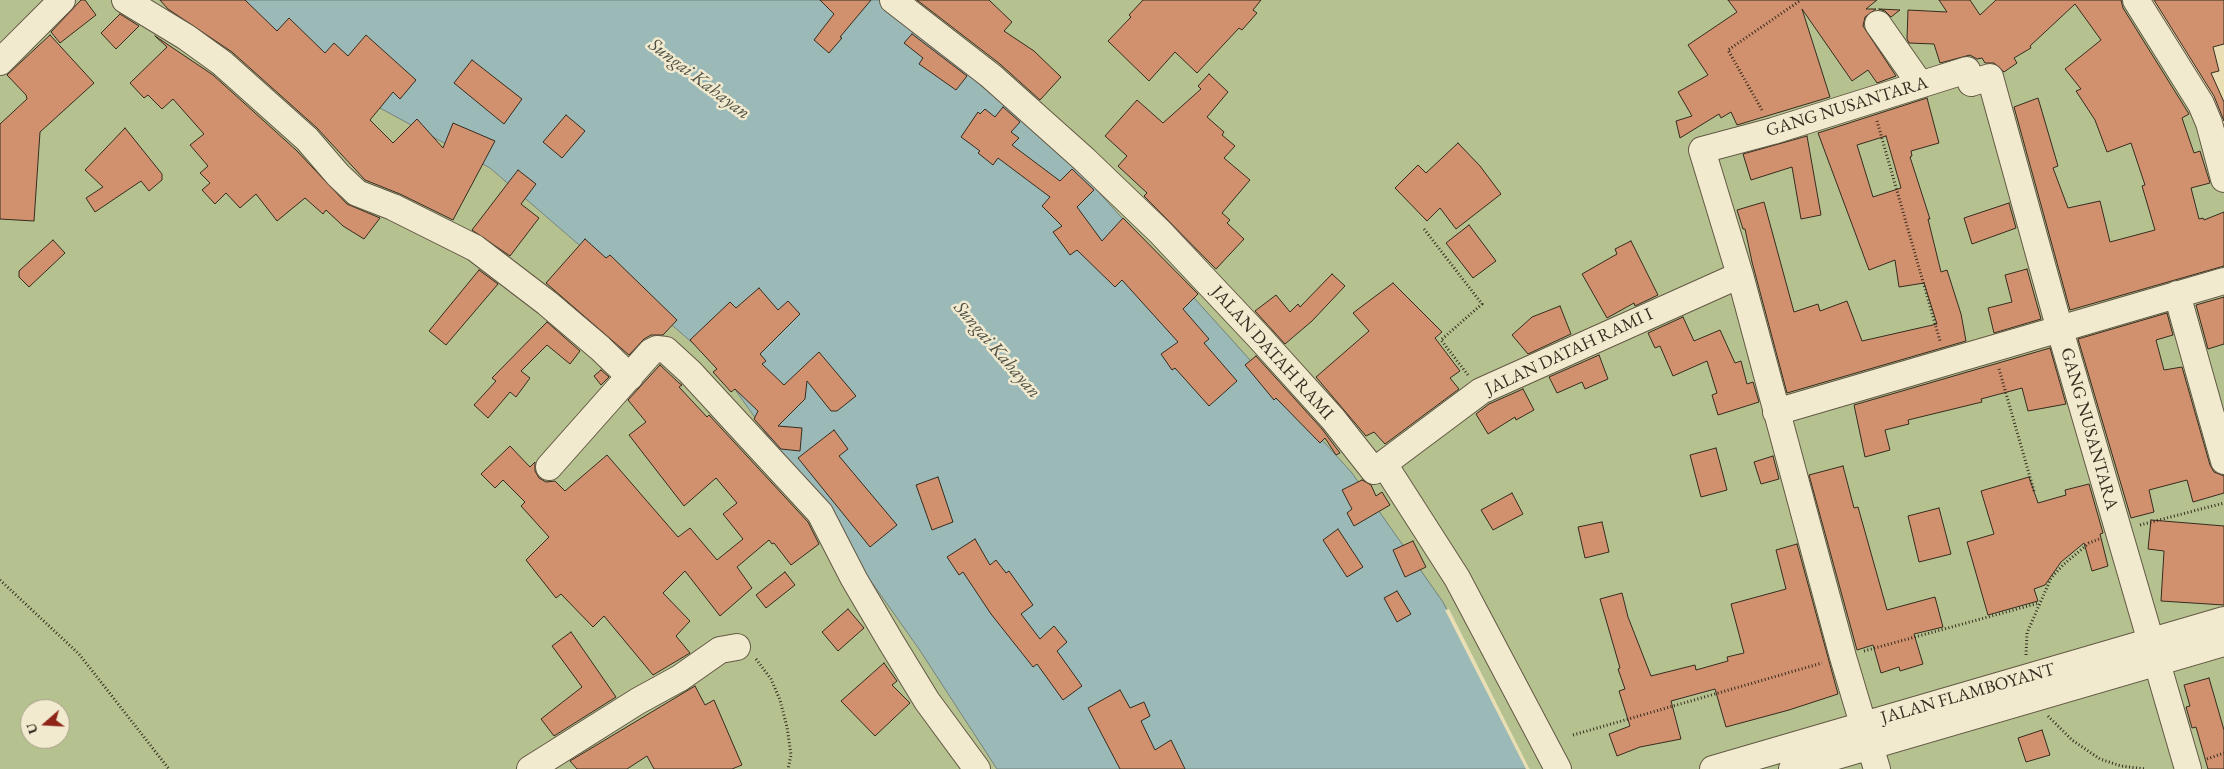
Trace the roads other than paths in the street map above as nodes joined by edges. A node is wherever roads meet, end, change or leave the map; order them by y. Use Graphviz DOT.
graph roads {
  1 [pos="62,0"];
  2 [pos="125,0"];
  3 [pos="2136,0"];
  4 [pos="896,1"];
  5 [pos="1878,24"];
  6 [pos="0,62"];
  7 [pos="1920,84"];
  8 [pos="2224,179"];
  9 [pos="1740,275"];
  10 [pos="2224,280"];
  11 [pos="2177,294"];
  12 [pos="2060,330"];
  13 [pos="630,376"];
  14 [pos="1776,412"];
  15 [pos="2224,461"];
  16 [pos="1384,464"];
  17 [pos="549,467"];
  18 [pos="2224,620"];
  19 [pos="2224,643"];
  20 [pos="2153,646"];
  21 [pos="737,647"];
  22 [pos="1870,746"];
  23 [pos="530,769"];
  24 [pos="977,769"];
  25 [pos="1558,769"];
  26 [pos="1712,769"];
  27 [pos="1792,769"];
  28 [pos="2188,769"];
  1 -- 6 [label="street"];
  2 -- 13 [label="street"];
  3 -- 8 [label="street"];
  4 -- 16 [label="street, JALAN DATAH RAMI"];
  5 -- 7 [label="street"];
  7 -- 9 [label="street, GANG NUSANTARA"];
  7 -- 12 [label="street, GANG NUSANTARA"];
  9 -- 14 [label="street, GANG NUSANTARA"];
  9 -- 16 [label="street, JALAN DATAH RAMI I"];
  10 -- 11 [label="street"];
  11 -- 12 [label="street"];
  11 -- 15 [label="street"];
  12 -- 14 [label="street"];
  12 -- 20 [label="street, GANG NUSANTARA"];
  13 -- 17 [label="street"];
  13 -- 24 [label="street"];
  14 -- 22 [label="street, GANG NUSANTARA"];
  16 -- 25 [label="street"];
  18 -- 20 [label="street, JALAN FLAMBOYANT"];
  19 -- 20 [label="street, JALAN FLAMBOYANT"];
  20 -- 22 [label="street, JALAN FLAMBOYANT"];
  20 -- 28 [label="street, GANG NUSANTARA"];
  21 -- 23 [label="street"];
  22 -- 26 [label="street, JALAN FLAMBOYANT"];
  22 -- 27 [label="street, JALAN FLAMBOYANT"];
}
